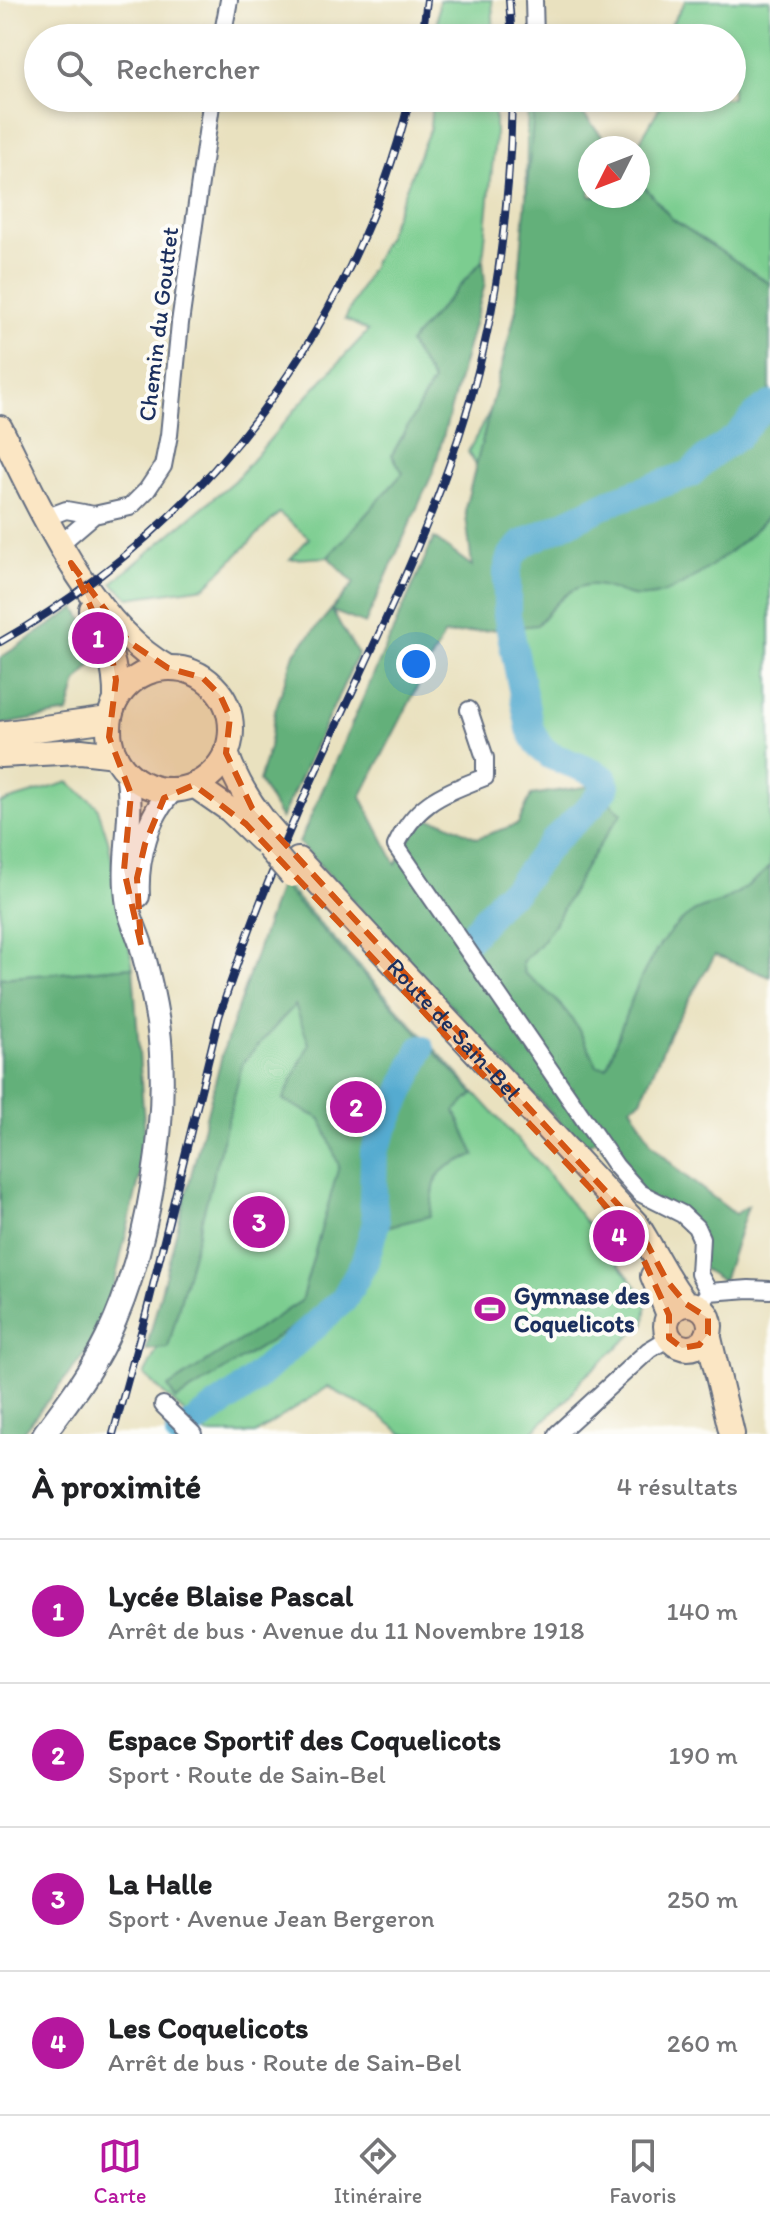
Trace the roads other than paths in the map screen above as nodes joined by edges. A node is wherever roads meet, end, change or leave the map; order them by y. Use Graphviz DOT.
graph roads {
  1 [pos="229,0"];
  2 [pos="534,0"];
  3 [pos="225,24"];
  4 [pos="535,24"];
  5 [pos="210,112"];
  6 [pos="0,428"];
  7 [pos="94,515"];
  8 [pos="45,518"];
  9 [pos="65,553"];
  10 [pos="168,668"];
  11 [pos="113,709"];
  12 [pos="469,710"];
  13 [pos="0,734"];
  14 [pos="226,753"];
  15 [pos="0,755"];
  16 [pos="121,763"];
  17 [pos="184,788"];
  18 [pos="272,841"];
  19 [pos="141,945"];
  20 [pos="770,1290"];
  21 [pos="686,1311"];
  22 [pos="700,1341"];
  23 [pos="85,1376"];
  24 [pos="163,1405"];
  25 [pos="34,1434"];
  26 [pos="44,1434"];
  27 [pos="193,1434"];
  28 [pos="557,1434"];
  29 [pos="720,1434"];
  30 [pos="732,1434"];
  1 -- 3 [label="street"];
  2 -- 4 [label="street"];
  5 -- 7 [label="street, Chemin du Gouttet"];
  6 -- 8 [label="main road"];
  7 -- 8 [label="street, Chemin du Gouttet"];
  7 -- 9 [label="street, Chemin du Gouttet"];
  8 -- 9 [label="main road"];
  9 -- 10 [label="main road"];
  9 -- 11 [label="main road"];
  10 -- 11 [label="main road"];
  10 -- 14 [label="main road"];
  11 -- 13 [label="main road"];
  11 -- 16 [label="main road"];
  12 -- 21 [label="street"];
  14 -- 17 [label="main road"];
  14 -- 18 [label="main road, Route de Sain-Bel"];
  15 -- 16 [label="main road"];
  16 -- 17 [label="main road"];
  16 -- 19 [label="street"];
  17 -- 18 [label="main road, Route de Sain-Bel"];
  17 -- 19 [label="street"];
  18 -- 21 [label="main road, Route de Sain-Bel, bridge"];
  19 -- 23 [label="street"];
  20 -- 21 [label="street"];
  21 -- 22 [label="main road, Route de Sain-Bel"];
  21 -- 22 [label="main road"];
  21 -- 28 [label="street"];
  22 -- 29 [label="main road"];
  22 -- 30 [label="main road"];
  23 -- 25 [label="street"];
  23 -- 26 [label="street"];
  24 -- 27 [label="street"];
}
